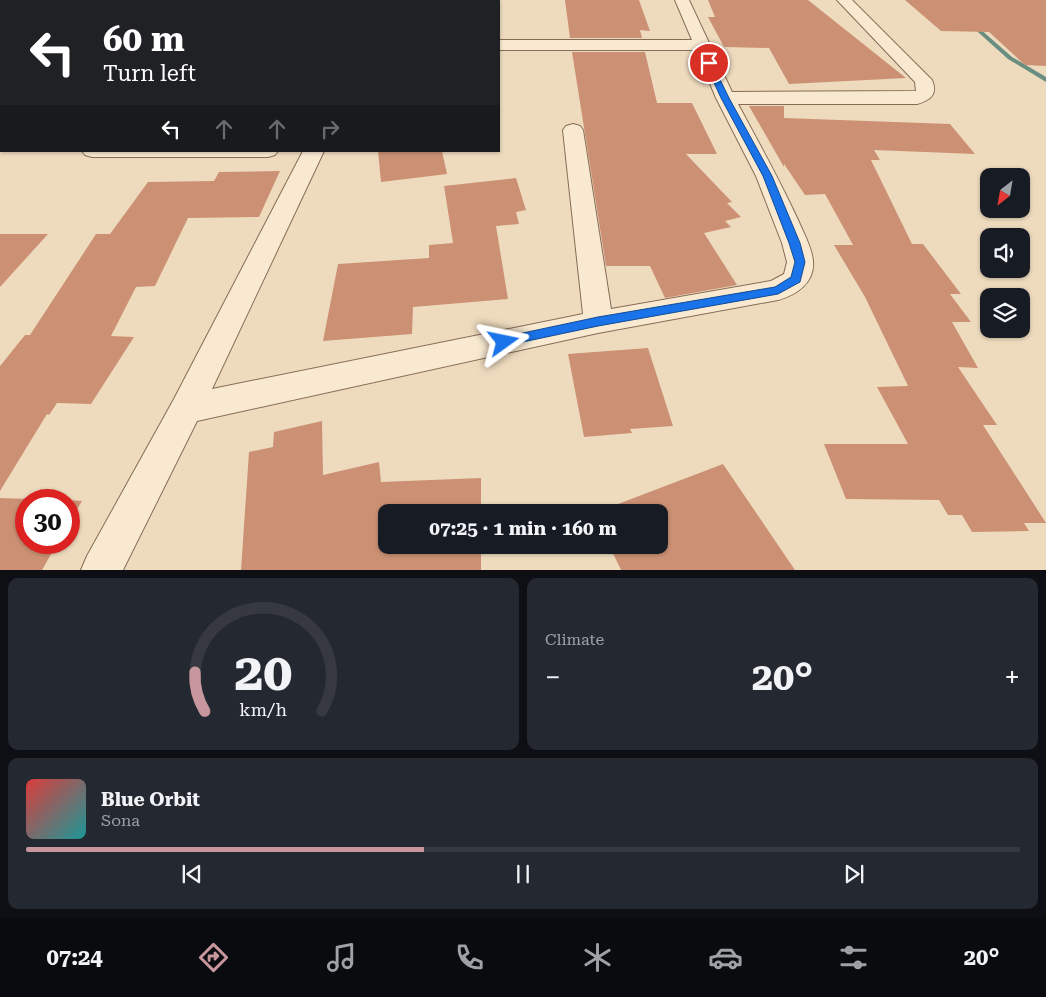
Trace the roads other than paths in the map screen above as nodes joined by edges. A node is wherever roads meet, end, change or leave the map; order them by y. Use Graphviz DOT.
graph roads {
  1 [pos="682,0"];
  2 [pos="844,0"];
  3 [pos="500,45"];
  4 [pos="701,45"];
  5 [pos="725,98"];
  6 [pos="573,130"];
  7 [pos="103,152"];
  8 [pos="191,152"];
  9 [pos="314,152"];
  10 [pos="598,322"];
  11 [pos="186,409"];
  12 [pos="101,570"];
  1 -- 4 [label="street"];
  2 -- 5 [label="street"];
  3 -- 4 [label="street"];
  4 -- 5 [label="street"];
  5 -- 10 [label="street"];
  6 -- 10 [label="street"];
  7 -- 8 [label="street"];
  9 -- 11 [label="street"];
  10 -- 11 [label="street"];
  11 -- 12 [label="street"];
}
